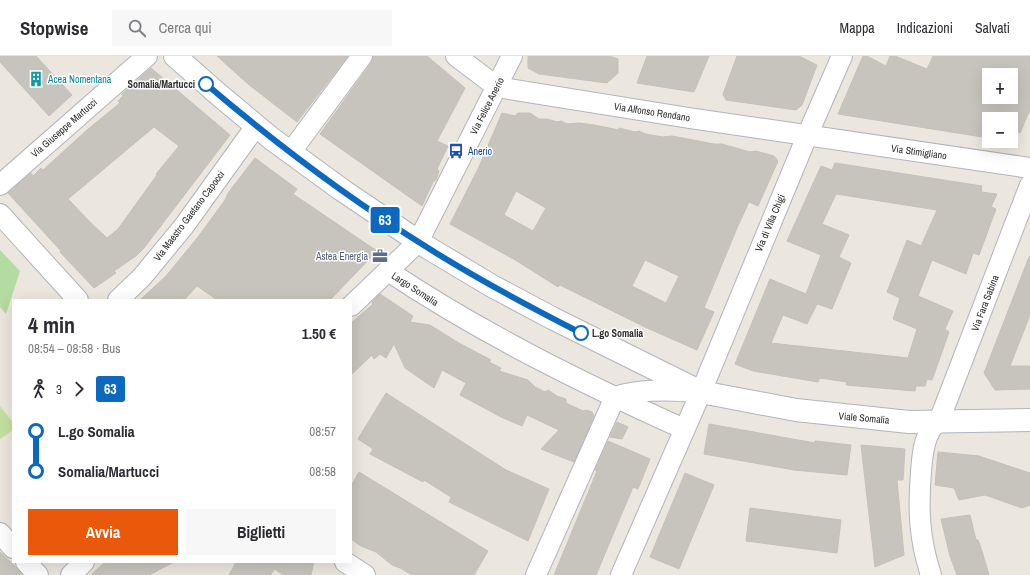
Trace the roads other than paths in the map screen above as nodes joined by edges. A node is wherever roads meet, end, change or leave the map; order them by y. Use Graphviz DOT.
graph roads {
  1 [pos="147,56"];
  2 [pos="175,56"];
  3 [pos="362,56"];
  4 [pos="456,56"];
  5 [pos="512,56"];
  6 [pos="842,56"];
  7 [pos="497,87"];
  8 [pos="256,126"];
  9 [pos="807,136"];
  10 [pos="290,152"];
  11 [pos="1030,168"];
  12 [pos="0,185"];
  13 [pos="1030,185"];
  14 [pos="0,214"];
  15 [pos="418,242"];
  16 [pos="388,270"];
  17 [pos="77,299"];
  18 [pos="119,299"];
  19 [pos="352,305"];
  20 [pos="701,392"];
  21 [pos="615,397"];
  22 [pos="1030,420"];
  23 [pos="939,422"];
  24 [pos="684,429"];
  25 [pos="0,533"];
  26 [pos="12,547"];
  27 [pos="27,563"];
  28 [pos="83,563"];
  29 [pos="347,563"];
  30 [pos="38,575"];
  31 [pos="71,575"];
  32 [pos="365,575"];
  33 [pos="536,575"];
  34 [pos="621,575"];
  35 [pos="931,575"];
  1 -- 12 [label="street, Via Giuseppe Martucci"];
  2 -- 8 [label="main road"];
  3 -- 10 [label="street"];
  4 -- 7 [label="street"];
  5 -- 7 [label="street, Via Felice Anerio"];
  6 -- 9 [label="street, Via di Villa Chigi"];
  7 -- 9 [label="street, Via Alfonso Rendano"];
  7 -- 15 [label="street, Via Felice Anerio"];
  8 -- 10 [label="main road"];
  8 -- 18 [label="street, Via Maestro Gaetano Capocci"];
  9 -- 11 [label="street, Via Stimigliano"];
  9 -- 20 [label="street, Via di Villa Chigi"];
  10 -- 15 [label="main road"];
  13 -- 23 [label="street, Via Fara Sabina"];
  14 -- 17 [label="street"];
  15 -- 16 [label="street, Largo Somalia"];
  15 -- 20 [label="main road"];
  16 -- 19 [label="street"];
  16 -- 21 [label="street, Largo Somalia"];
  20 -- 21 [label="street"];
  20 -- 23 [label="main road, Viale Somalia"];
  20 -- 24 [label="street"];
  21 -- 24 [label="street, Largo Somalia"];
  21 -- 33 [label="street"];
  22 -- 23 [label="main road, Viale Somalia"];
  23 -- 35 [label="street, Via Fara Sabina"];
  24 -- 34 [label="street"];
  25 -- 26 [label="street"];
  27 -- 30 [label="street"];
  28 -- 31 [label="street"];
  29 -- 32 [label="street"];
}
